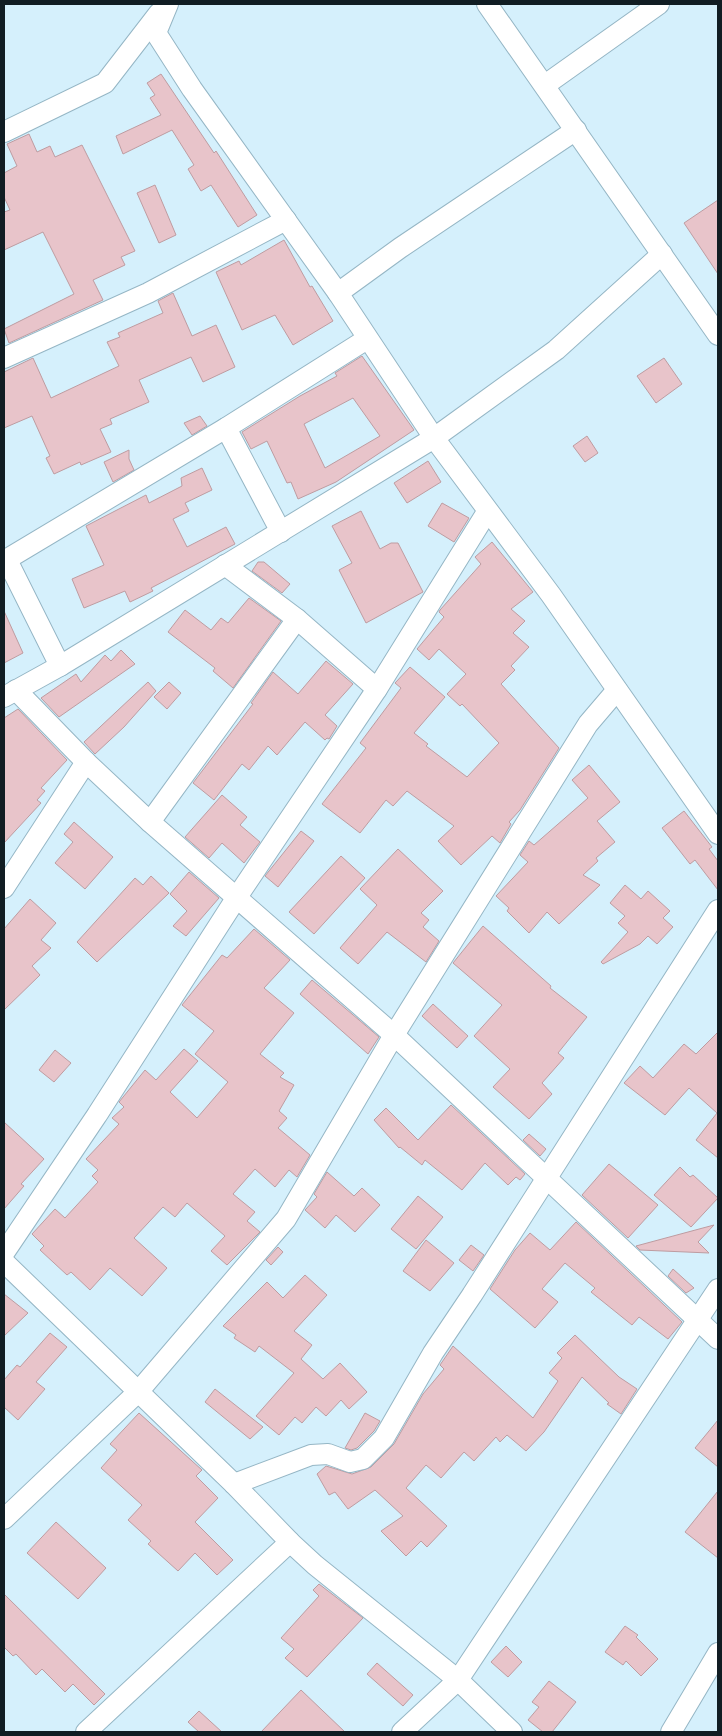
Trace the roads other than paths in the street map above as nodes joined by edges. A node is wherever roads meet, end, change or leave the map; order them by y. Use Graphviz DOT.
graph roads {
  1 [pos="167,4"];
  2 [pos="487,4"];
  3 [pos="659,4"];
  4 [pos="545,85"];
  5 [pos="576,130"];
  6 [pos="4,132"];
  7 [pos="286,220"];
  8 [pos="662,254"];
  9 [pos="338,293"];
  10 [pos="718,335"];
  11 [pos="367,339"];
  12 [pos="4,358"];
  13 [pos="226,428"];
  14 [pos="434,438"];
  15 [pos="487,512"];
  16 [pos="281,532"];
  17 [pos="5,560"];
  18 [pos="225,565"];
  19 [pos="297,619"];
  20 [pos="60,666"];
  21 [pos="377,689"];
  22 [pos="617,690"];
  23 [pos="10,693"];
  24 [pos="86,762"];
  25 [pos="150,822"];
  26 [pos="718,834"];
  27 [pos="4,888"];
  28 [pos="237,897"];
  29 [pos="718,910"];
  30 [pos="394,1035"];
  31 [pos="547,1178"];
  32 [pos="4,1253"];
  33 [pos="4,1262"];
  34 [pos="718,1290"];
  35 [pos="697,1319"];
  36 [pos="718,1339"];
  37 [pos="138,1392"];
  38 [pos="234,1484"];
  39 [pos="4,1519"];
  40 [pos="290,1542"];
  41 [pos="718,1653"];
  42 [pos="458,1680"];
  43 [pos="86,1732"];
  44 [pos="402,1732"];
  45 [pos="512,1732"];
  46 [pos="671,1732"];
  1 -- 6 [label="street"];
  1 -- 7 [label="street"];
  2 -- 4 [label="street"];
  3 -- 4 [label="street"];
  4 -- 5 [label="street"];
  5 -- 8 [label="street"];
  5 -- 9 [label="street"];
  7 -- 9 [label="street"];
  7 -- 12 [label="street"];
  8 -- 10 [label="street"];
  8 -- 14 [label="street"];
  9 -- 11 [label="street"];
  11 -- 13 [label="street"];
  11 -- 14 [label="street"];
  13 -- 16 [label="street"];
  13 -- 17 [label="street"];
  14 -- 15 [label="street"];
  14 -- 16 [label="street"];
  15 -- 21 [label="street"];
  15 -- 22 [label="street"];
  16 -- 18 [label="street"];
  17 -- 20 [label="street"];
  18 -- 19 [label="street"];
  18 -- 20 [label="street"];
  19 -- 21 [label="street"];
  19 -- 25 [label="street"];
  20 -- 23 [label="street"];
  21 -- 28 [label="street"];
  22 -- 26 [label="street"];
  22 -- 30 [label="street"];
  23 -- 24 [label="street"];
  24 -- 25 [label="street"];
  24 -- 27 [label="street"];
  25 -- 28 [label="street"];
  28 -- 30 [label="street"];
  28 -- 32 [label="street"];
  29 -- 31 [label="street"];
  30 -- 31 [label="street"];
  30 -- 37 [label="street"];
  31 -- 35 [label="street"];
  31 -- 38 [label="street"];
  33 -- 37 [label="street"];
  34 -- 35 [label="street"];
  35 -- 36 [label="street"];
  35 -- 42 [label="street"];
  37 -- 38 [label="street"];
  37 -- 39 [label="street"];
  38 -- 40 [label="street"];
  40 -- 42 [label="street"];
  40 -- 43 [label="street"];
  41 -- 46 [label="street"];
  42 -- 44 [label="street"];
  42 -- 45 [label="street"];
}
